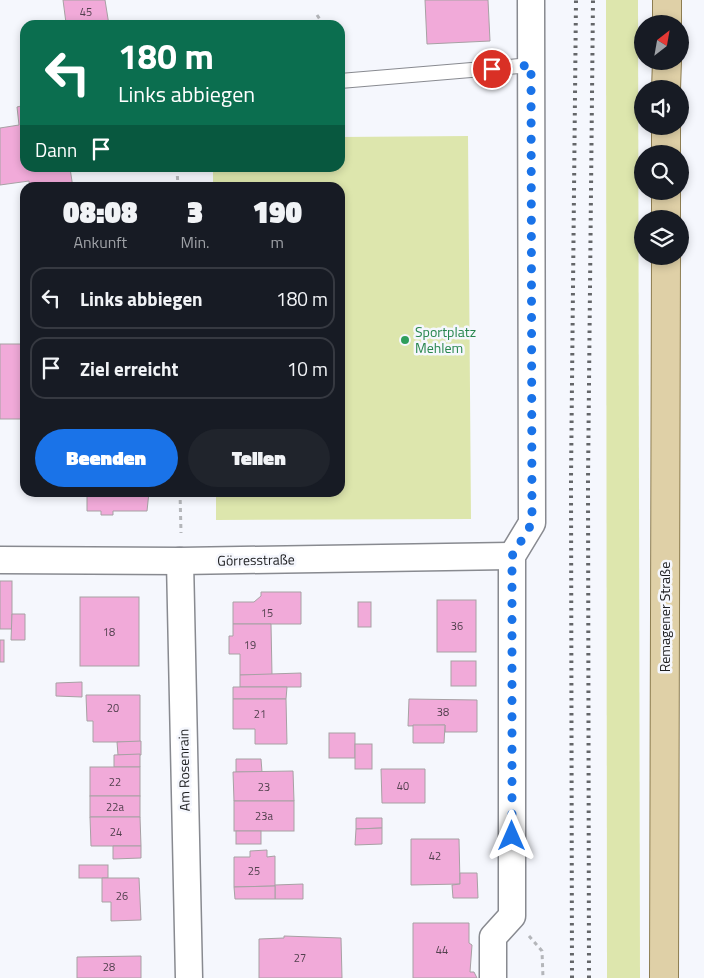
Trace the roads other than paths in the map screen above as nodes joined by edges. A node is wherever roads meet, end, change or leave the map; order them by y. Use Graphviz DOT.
graph roads {
  1 [pos="531,0"];
  2 [pos="667,0"];
  3 [pos="667,15"];
  4 [pos="531,65"];
  5 [pos="345,81"];
  6 [pos="666,265"];
  7 [pos="512,556"];
  8 [pos="0,560"];
  9 [pos="180,561"];
  10 [pos="190,978"];
  11 [pos="493,978"];
  12 [pos="664,978"];
  1 -- 4 [label="street"];
  2 -- 3 [label="main road"];
  4 -- 5 [label="lane"];
  4 -- 7 [label="street"];
  6 -- 12 [label="main road, Remagener Straße"];
  7 -- 9 [label="street, Görresstraße"];
  7 -- 11 [label="street"];
  8 -- 9 [label="street, Görresstraße"];
  9 -- 10 [label="street, Am Rosenrain"];
}
